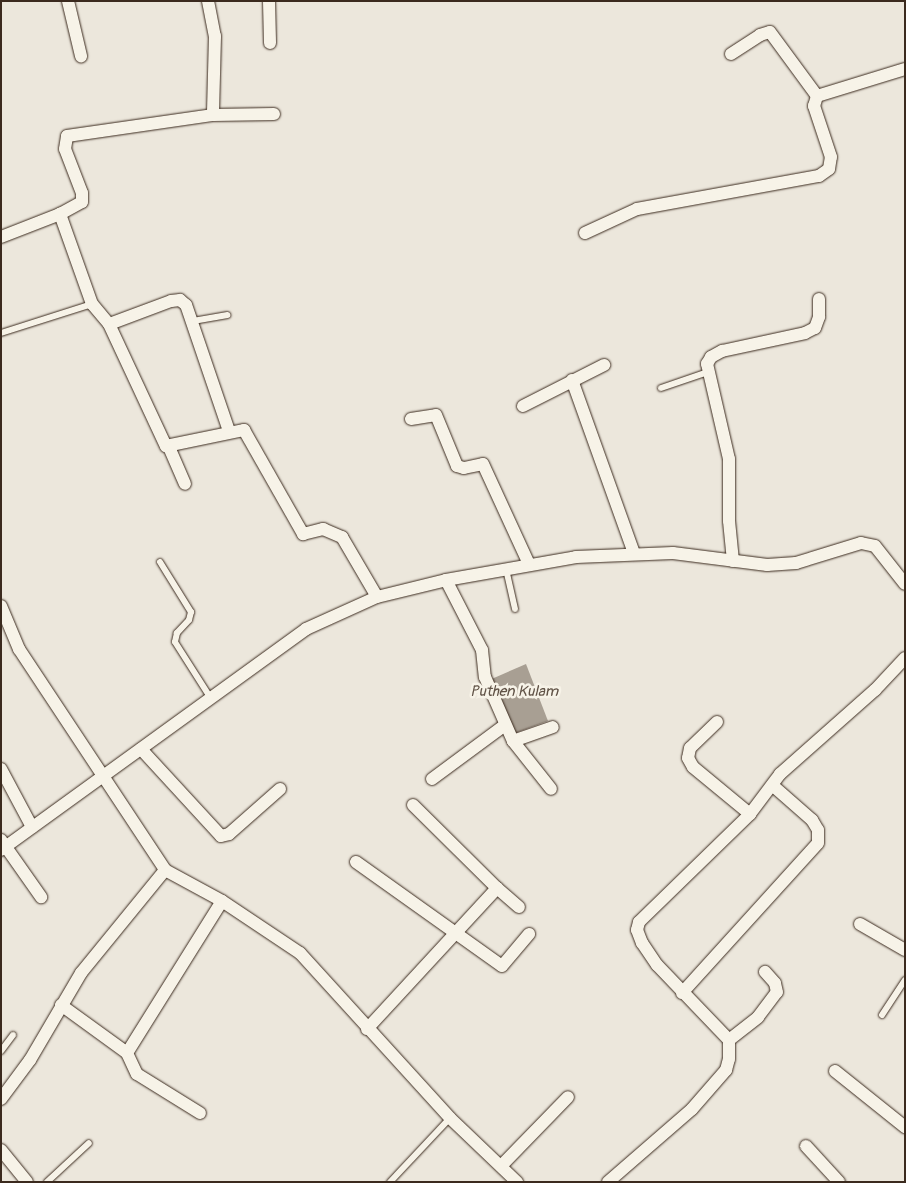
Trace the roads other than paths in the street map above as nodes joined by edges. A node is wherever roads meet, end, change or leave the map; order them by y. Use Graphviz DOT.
graph roads {
  1 [pos="68,1"];
  2 [pos="208,1"];
  3 [pos="269,1"];
  4 [pos="270,44"];
  5 [pos="731,54"];
  6 [pos="80,56"];
  7 [pos="905,69"];
  8 [pos="817,96"];
  9 [pos="274,114"];
  10 [pos="213,115"];
  11 [pos="60,214"];
  12 [pos="585,234"];
  13 [pos="1,237"];
  14 [pos="820,299"];
  15 [pos="92,304"];
  16 [pos="227,315"];
  17 [pos="193,321"];
  18 [pos="109,324"];
  19 [pos="1,333"];
  20 [pos="604,365"];
  21 [pos="708,372"];
  22 [pos="572,380"];
  23 [pos="661,388"];
  24 [pos="523,406"];
  25 [pos="411,419"];
  26 [pos="229,431"];
  27 [pos="169,447"];
  28 [pos="185,484"];
  29 [pos="634,553"];
  30 [pos="733,561"];
  31 [pos="160,562"];
  32 [pos="529,564"];
  33 [pos="506,569"];
  34 [pos="446,580"];
  35 [pos="905,584"];
  36 [pos="377,597"];
  37 [pos="1,606"];
  38 [pos="515,609"];
  39 [pos="905,658"];
  40 [pos="210,697"];
  41 [pos="717,722"];
  42 [pos="505,726"];
  43 [pos="553,726"];
  44 [pos="513,741"];
  45 [pos="141,749"];
  46 [pos="1,769"];
  47 [pos="105,777"];
  48 [pos="432,779"];
  49 [pos="772,785"];
  50 [pos="280,789"];
  51 [pos="551,789"];
  52 [pos="412,804"];
  53 [pos="750,814"];
  54 [pos="32,827"];
  55 [pos="2,845"];
  56 [pos="356,862"];
  57 [pos="165,870"];
  58 [pos="497,888"];
  59 [pos="41,897"];
  60 [pos="222,902"];
  61 [pos="519,907"];
  62 [pos="860,924"];
  63 [pos="458,933"];
  64 [pos="529,934"];
  65 [pos="905,950"];
  66 [pos="765,972"];
  67 [pos="905,980"];
  68 [pos="682,993"];
  69 [pos="62,1005"];
  70 [pos="882,1015"];
  71 [pos="367,1029"];
  72 [pos="13,1035"];
  73 [pos="729,1040"];
  74 [pos="1,1051"];
  75 [pos="127,1053"];
  76 [pos="835,1071"];
  77 [pos="568,1097"];
  78 [pos="1,1098"];
  79 [pos="200,1113"];
  80 [pos="450,1118"];
  81 [pos="905,1127"];
  82 [pos="89,1143"];
  83 [pos="806,1146"];
  84 [pos="1,1150"];
  85 [pos="501,1166"];
  86 [pos="27,1182"];
  87 [pos="47,1182"];
  88 [pos="390,1182"];
  89 [pos="517,1182"];
  90 [pos="608,1182"];
  91 [pos="840,1182"];
  1 -- 6 [label="street"];
  2 -- 10 [label="street"];
  3 -- 4 [label="street"];
  5 -- 8 [label="street"];
  7 -- 8 [label="street"];
  8 -- 12 [label="street"];
  9 -- 10 [label="street"];
  10 -- 11 [label="street"];
  11 -- 13 [label="street"];
  11 -- 15 [label="street"];
  14 -- 21 [label="street"];
  15 -- 18 [label="street"];
  15 -- 19 [label="lane"];
  16 -- 17 [label="lane"];
  17 -- 18 [label="street"];
  17 -- 26 [label="street"];
  18 -- 27 [label="street"];
  20 -- 22 [label="street"];
  21 -- 23 [label="lane"];
  21 -- 30 [label="street"];
  22 -- 24 [label="street"];
  22 -- 29 [label="street"];
  25 -- 32 [label="street"];
  26 -- 27 [label="street"];
  26 -- 36 [label="street"];
  27 -- 28 [label="street"];
  29 -- 30 [label="street"];
  29 -- 32 [label="street"];
  30 -- 35 [label="street"];
  31 -- 40 [label="lane"];
  32 -- 33 [label="street"];
  33 -- 34 [label="street"];
  33 -- 38 [label="lane"];
  34 -- 36 [label="street"];
  34 -- 42 [label="street"];
  36 -- 40 [label="street"];
  37 -- 47 [label="street"];
  39 -- 49 [label="street"];
  40 -- 45 [label="street"];
  41 -- 53 [label="street"];
  42 -- 44 [label="street"];
  42 -- 48 [label="street"];
  43 -- 44 [label="street"];
  44 -- 51 [label="street"];
  45 -- 47 [label="street"];
  45 -- 50 [label="street"];
  46 -- 54 [label="street"];
  47 -- 54 [label="street"];
  47 -- 57 [label="street"];
  49 -- 53 [label="street"];
  49 -- 68 [label="street"];
  52 -- 58 [label="street"];
  53 -- 68 [label="street"];
  54 -- 55 [label="street"];
  55 -- 59 [label="street"];
  56 -- 63 [label="street"];
  57 -- 60 [label="street"];
  57 -- 69 [label="street"];
  58 -- 61 [label="street"];
  58 -- 63 [label="street"];
  60 -- 71 [label="street"];
  60 -- 75 [label="street"];
  62 -- 65 [label="street"];
  63 -- 64 [label="street"];
  63 -- 71 [label="street"];
  66 -- 73 [label="street"];
  67 -- 70 [label="lane"];
  68 -- 73 [label="street"];
  69 -- 75 [label="street"];
  69 -- 78 [label="street"];
  71 -- 80 [label="street"];
  72 -- 74 [label="lane"];
  73 -- 90 [label="street"];
  75 -- 79 [label="street"];
  76 -- 81 [label="street"];
  77 -- 85 [label="street"];
  80 -- 85 [label="street"];
  80 -- 88 [label="lane"];
  82 -- 87 [label="lane"];
  83 -- 91 [label="street"];
  84 -- 86 [label="street"];
  85 -- 89 [label="street"];
}
